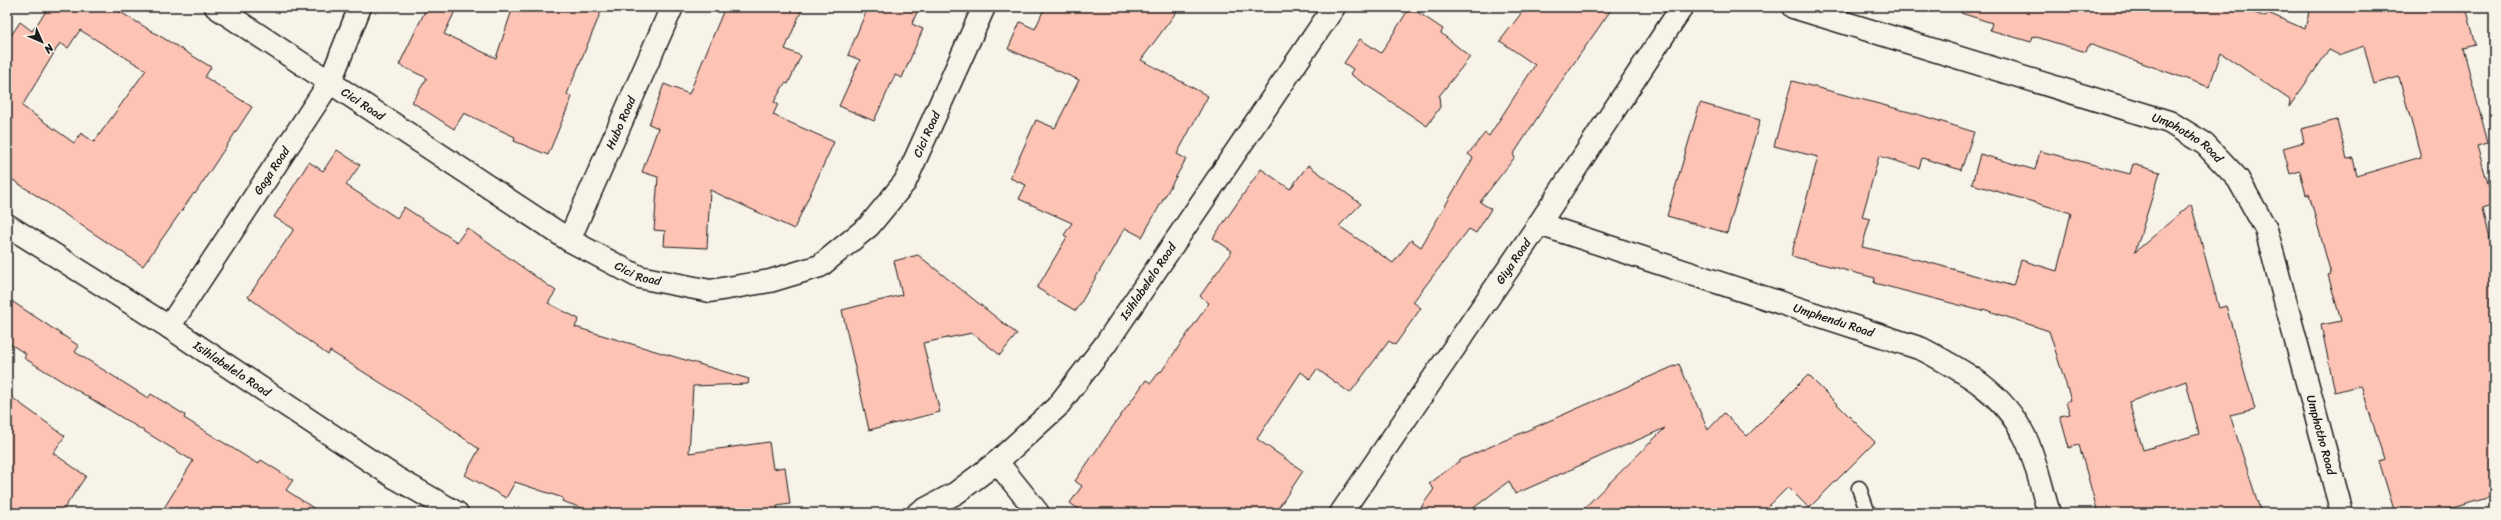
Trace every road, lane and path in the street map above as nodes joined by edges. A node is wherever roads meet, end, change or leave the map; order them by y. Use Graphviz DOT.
graph roads {
  1 [pos="216,7"];
  2 [pos="360,7"];
  3 [pos="672,7"];
  4 [pos="984,7"];
  5 [pos="1334,7"];
  6 [pos="1682,7"];
  7 [pos="1793,7"];
  8 [pos="330,82"];
  9 [pos="1538,224"];
  10 [pos="7,225"];
  11 [pos="569,240"];
  12 [pos="169,327"];
  13 [pos="997,462"];
  14 [pos="1859,488"];
  15 [pos="457,513"];
  16 [pos="918,513"];
  17 [pos="1038,513"];
  18 [pos="1341,513"];
  19 [pos="1868,513"];
  20 [pos="2048,513"];
  21 [pos="2342,513"];
  1 -- 8 [label="street, Cici Road"];
  2 -- 8 [label="street, Gaga Road"];
  3 -- 11 [label="street, Hubo Road"];
  4 -- 11 [label="street, Cici Road"];
  5 -- 13 [label="street, Isihlabelelo Road"];
  6 -- 9 [label="street, Giya Road"];
  7 -- 21 [label="street, Umphotho Road"];
  8 -- 11 [label="street, Cici Road"];
  8 -- 12 [label="street, Gaga Road"];
  9 -- 18 [label="street, Giya Road"];
  9 -- 20 [label="street, Umphendu Road"];
  10 -- 12 [label="street, Isihlabelelo Road"];
  12 -- 15 [label="street, Isihlabelelo Road"];
  13 -- 16 [label="street, Isihlabelelo Road"];
  13 -- 17 [label="street"];
  14 -- 19 [label="lane"];
}
